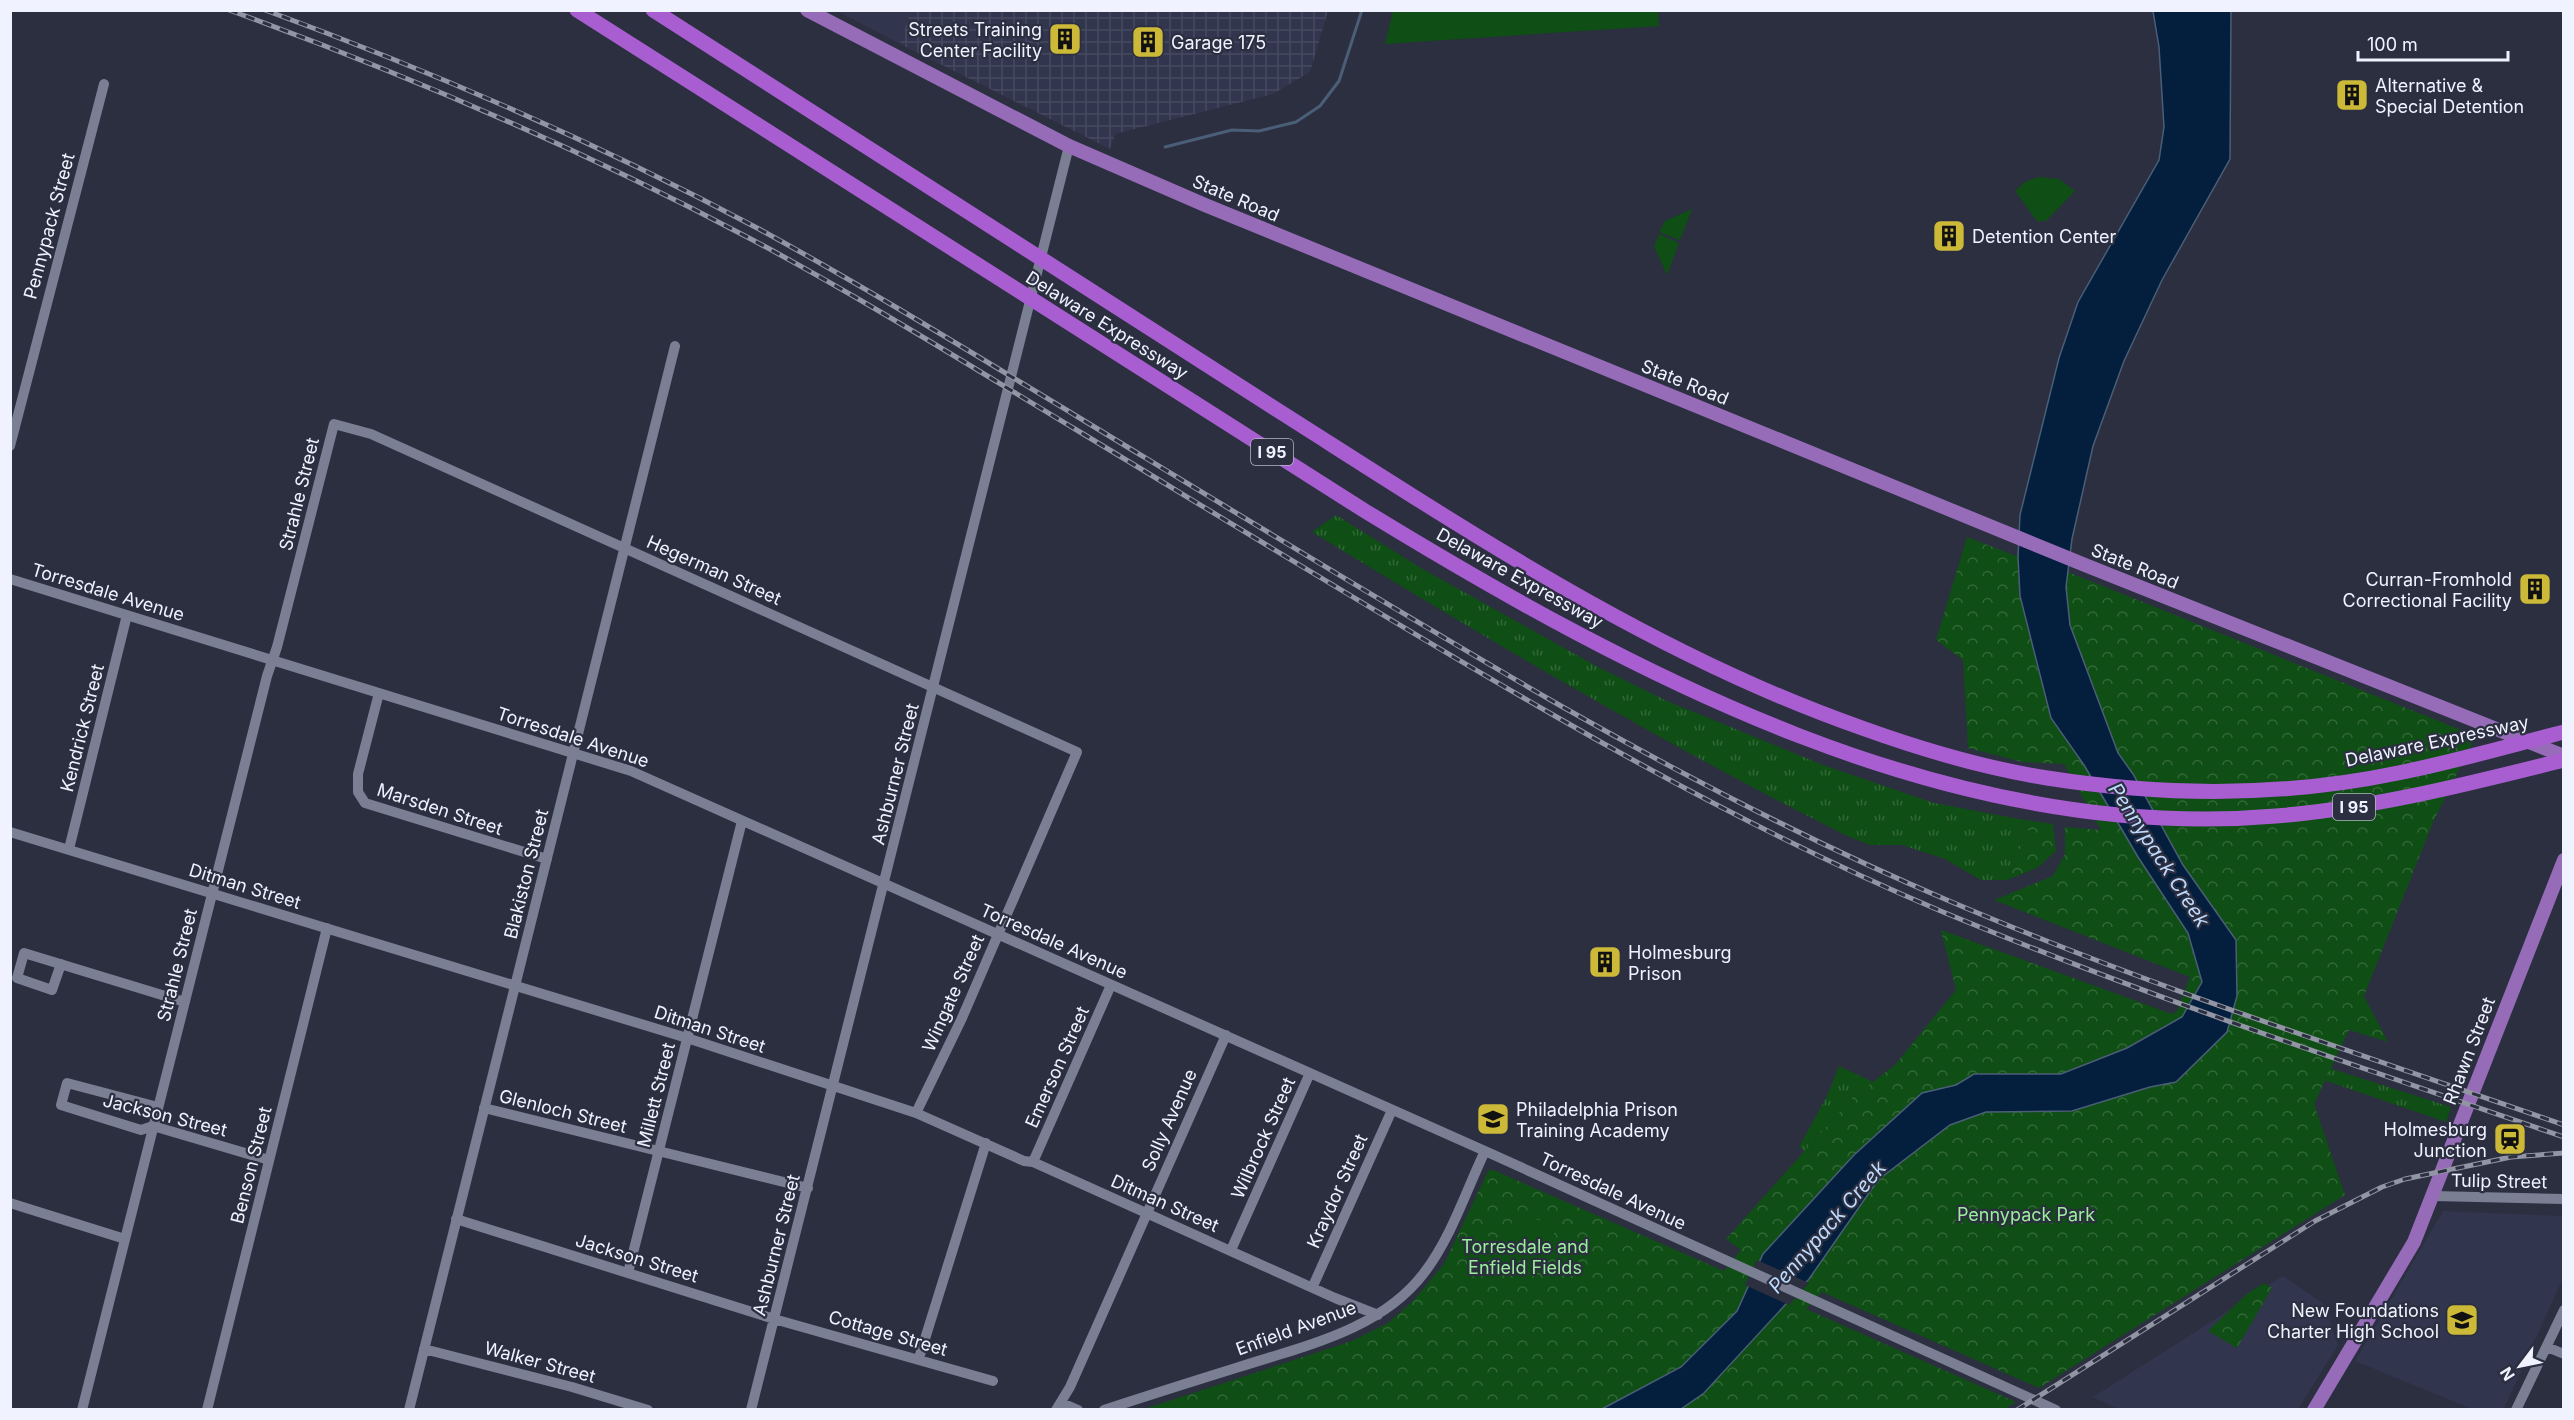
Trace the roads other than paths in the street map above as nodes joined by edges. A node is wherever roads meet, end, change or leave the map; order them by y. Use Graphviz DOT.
graph roads {
  1 [pos="577,10"];
  2 [pos="653,10"];
  3 [pos="807,10"];
  4 [pos="104,84"];
  5 [pos="1069,146"];
  6 [pos="675,346"];
  7 [pos="334,424"];
  8 [pos="10,446"];
  9 [pos="625,548"];
  10 [pos="10,579"];
  11 [pos="128,615"];
  12 [pos="273,660"];
  13 [pos="934,687"];
  14 [pos="379,693"];
  15 [pos="2564,732"];
  16 [pos="572,752"];
  17 [pos="1077,753"];
  18 [pos="2564,756"];
  19 [pos="2564,760"];
  20 [pos="742,821"];
  21 [pos="10,832"];
  22 [pos="69,849"];
  23 [pos="547,859"];
  24 [pos="2564,860"];
  25 [pos="884,884"];
  26 [pos="212,894"];
  27 [pos="327,928"];
  28 [pos="997,933"];
  29 [pos="61,964"];
  30 [pos="1111,985"];
  31 [pos="515,987"];
  32 [pos="185,1002"];
  33 [pos="1226,1035"];
  34 [pos="687,1038"];
  35 [pos="1310,1073"];
  36 [pos="834,1087"];
  37 [pos="158,1107"];
  38 [pos="484,1108"];
  39 [pos="1392,1110"];
  40 [pos="916,1113"];
  41 [pos="153,1126"];
  42 [pos="986,1143"];
  43 [pos="1485,1151"];
  44 [pos="659,1152"];
  45 [pos="269,1160"];
  46 [pos="1033,1162"];
  47 [pos="808,1188"];
  48 [pos="2433,1196"];
  49 [pos="2564,1199"];
  50 [pos="10,1203"];
  51 [pos="1146,1213"];
  52 [pos="456,1219"];
  53 [pos="125,1239"];
  54 [pos="1231,1250"];
  55 [pos="628,1273"];
  56 [pos="1313,1286"];
  57 [pos="2564,1310"];
  58 [pos="1378,1315"];
  59 [pos="774,1319"];
  60 [pos="2547,1347"];
  61 [pos="424,1349"];
  62 [pos="2564,1354"];
  63 [pos="919,1358"];
  64 [pos="993,1381"];
  65 [pos="1059,1406"];
  66 [pos="82,1410"];
  67 [pos="207,1410"];
  68 [pos="409,1410"];
  69 [pos="648,1410"];
  70 [pos="751,1410"];
  71 [pos="1078,1410"];
  72 [pos="1104,1410"];
  73 [pos="2056,1410"];
  74 [pos="2314,1410"];
  75 [pos="2516,1410"];
  1 -- 19 [label="highway, Delaware Expressway / I 95"];
  2 -- 15 [label="highway, Delaware Expressway / I 95"];
  3 -- 5 [label="main road, State Road"];
  4 -- 8 [label="street, Pennypack Street"];
  5 -- 13 [label="street, Ashburner Street"];
  5 -- 18 [label="main road, State Road"];
  6 -- 9 [label="street, Blakiston Street"];
  7 -- 9 [label="street, Hegerman Street"];
  7 -- 12 [label="street, Strahle Street"];
  9 -- 13 [label="street, Hegerman Street"];
  9 -- 16 [label="street, Blakiston Street"];
  10 -- 11 [label="street, Torresdale Avenue"];
  11 -- 12 [label="street, Torresdale Avenue"];
  11 -- 22 [label="street, Kendrick Street"];
  12 -- 14 [label="street, Torresdale Avenue"];
  12 -- 26 [label="street, Strahle Street"];
  13 -- 17 [label="street, Hegerman Street"];
  13 -- 25 [label="street, Ashburner Street"];
  14 -- 16 [label="street, Torresdale Avenue"];
  14 -- 23 [label="street, Marsden Street"];
  16 -- 20 [label="street, Torresdale Avenue"];
  16 -- 23 [label="street, Blakiston Street"];
  17 -- 28 [label="street, Wingate Street"];
  20 -- 25 [label="street, Torresdale Avenue"];
  20 -- 34 [label="street, Millett Street"];
  21 -- 22 [label="street, Ditman Street"];
  22 -- 26 [label="street, Ditman Street"];
  23 -- 31 [label="street, Blakiston Street"];
  24 -- 48 [label="main road, Rhawn Street"];
  25 -- 28 [label="street, Torresdale Avenue"];
  25 -- 36 [label="street, Ashburner Street"];
  26 -- 27 [label="street, Ditman Street"];
  26 -- 32 [label="street, Strahle Street"];
  27 -- 31 [label="street, Ditman Street"];
  27 -- 45 [label="street, Benson Street"];
  28 -- 30 [label="street, Torresdale Avenue"];
  28 -- 40 [label="street, Wingate Street"];
  29 -- 32 [label="street"];
  30 -- 33 [label="street, Torresdale Avenue"];
  30 -- 46 [label="street, Emerson Street"];
  31 -- 34 [label="street, Ditman Street"];
  31 -- 38 [label="street, Blakiston Street"];
  32 -- 37 [label="street, Strahle Street"];
  33 -- 35 [label="street, Torresdale Avenue"];
  33 -- 51 [label="street, Solly Avenue"];
  34 -- 36 [label="street, Ditman Street"];
  34 -- 44 [label="street, Millett Street"];
  35 -- 39 [label="street, Torresdale Avenue"];
  35 -- 54 [label="street, Wilbrock Street"];
  36 -- 40 [label="street, Ditman Street"];
  36 -- 47 [label="street, Ashburner Street"];
  37 -- 41 [label="street, Strahle Street"];
  37 -- 41 [label="street, Jackson Street"];
  38 -- 44 [label="street, Glenloch Street"];
  38 -- 52 [label="street, Blakiston Street"];
  39 -- 43 [label="street, Torresdale Avenue"];
  39 -- 56 [label="street, Kraydor Street"];
  40 -- 42 [label="street, Ditman Street"];
  41 -- 45 [label="street, Jackson Street"];
  41 -- 53 [label="street, Strahle Street"];
  42 -- 46 [label="street, Ditman Street"];
  42 -- 63 [label="street"];
  43 -- 58 [label="street, Enfield Avenue"];
  43 -- 73 [label="street, Torresdale Avenue"];
  44 -- 47 [label="street, Glenloch Street"];
  44 -- 55 [label="street, Millett Street"];
  45 -- 67 [label="street, Benson Street"];
  46 -- 51 [label="street, Ditman Street"];
  47 -- 59 [label="street, Ashburner Street"];
  48 -- 49 [label="street, Tulip Street"];
  48 -- 74 [label="main road, Rhawn Street"];
  50 -- 53 [label="street"];
  51 -- 54 [label="street, Ditman Street"];
  51 -- 65 [label="street, Solly Avenue"];
  52 -- 55 [label="street, Jackson Street"];
  52 -- 61 [label="street, Blakiston Street"];
  53 -- 66 [label="street, Strahle Street"];
  54 -- 56 [label="street, Ditman Street"];
  55 -- 59 [label="street, Jackson Street"];
  56 -- 58 [label="street, Ditman Street"];
  57 -- 60 [label="street"];
  58 -- 72 [label="street, Enfield Avenue"];
  59 -- 63 [label="street, Cottage Street"];
  59 -- 70 [label="street, Ashburner Street"];
  60 -- 62 [label="street"];
  60 -- 75 [label="street"];
  61 -- 68 [label="street, Blakiston Street"];
  61 -- 69 [label="street, Walker Street"];
  63 -- 64 [label="street, Cottage Street"];
  65 -- 71 [label="street"];
}
